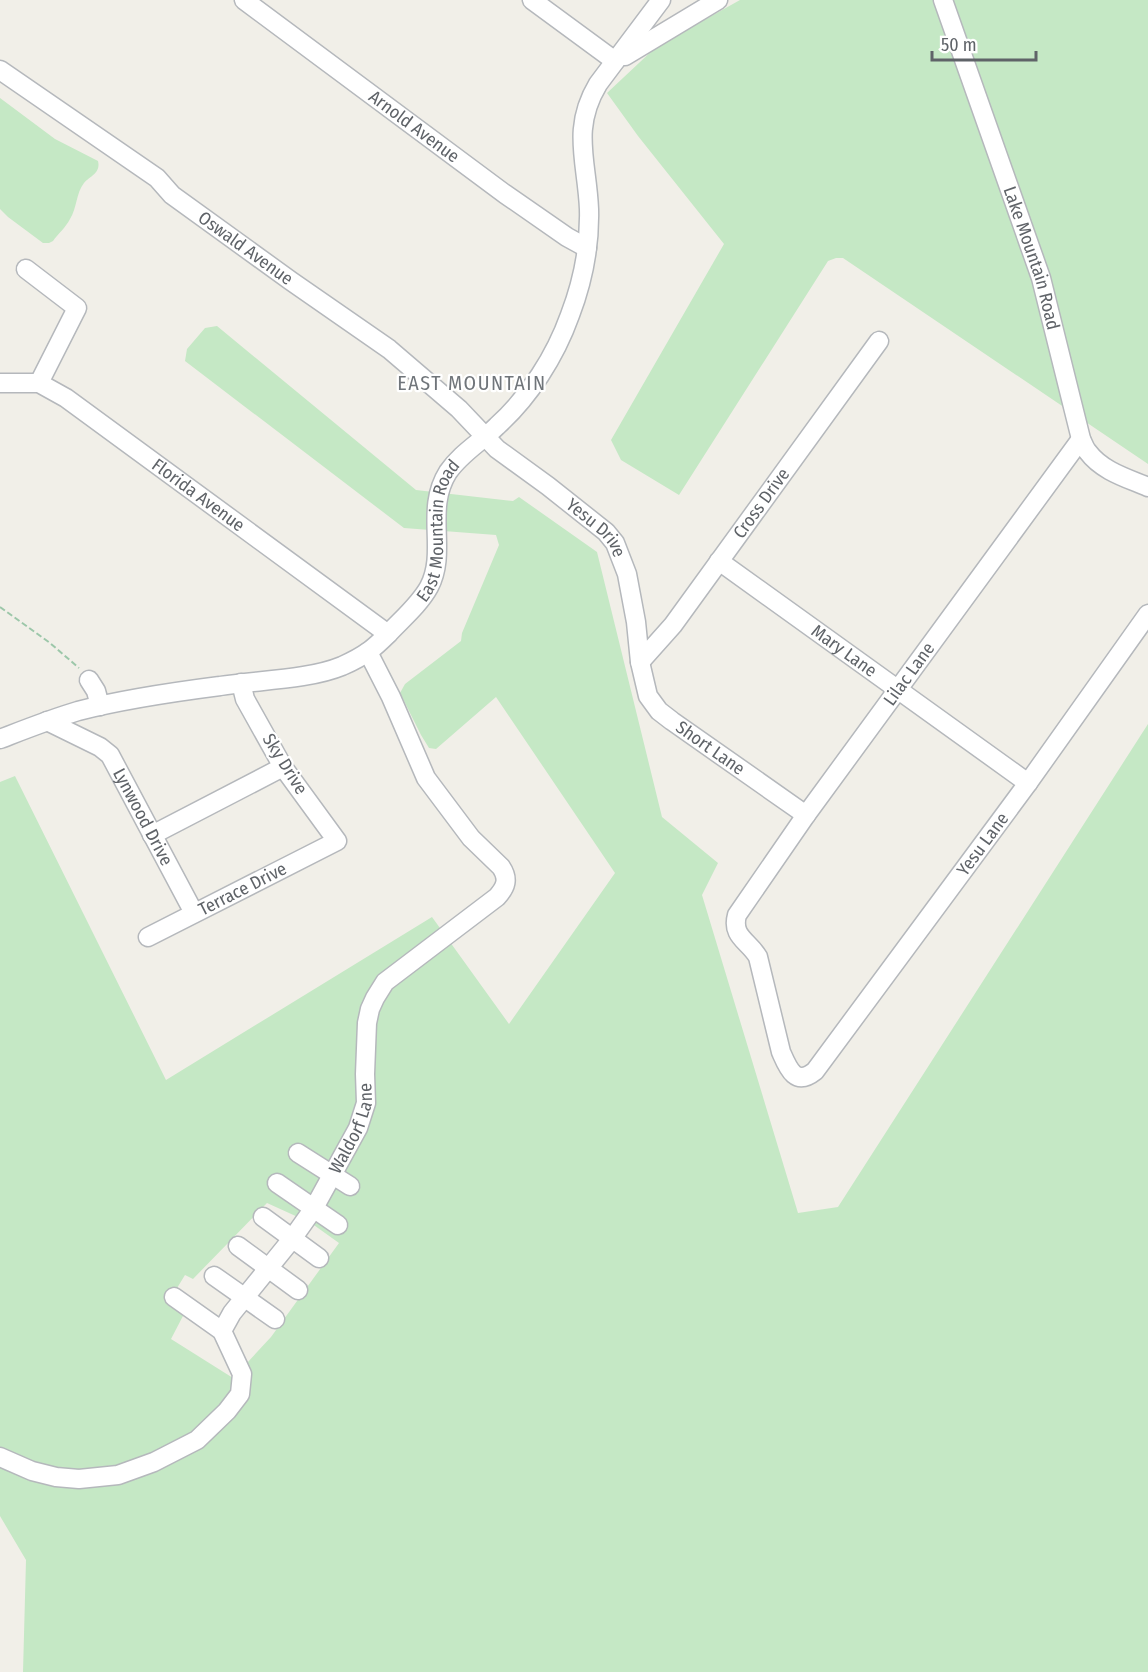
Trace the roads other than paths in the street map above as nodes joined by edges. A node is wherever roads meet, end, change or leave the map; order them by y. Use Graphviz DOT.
graph roads {
  1 [pos="244,0"];
  2 [pos="532,0"];
  3 [pos="661,0"];
  4 [pos="718,0"];
  5 [pos="944,0"];
  6 [pos="615,61"];
  7 [pos="0,70"];
  8 [pos="587,248"];
  9 [pos="26,269"];
  10 [pos="879,341"];
  11 [pos="0,383"];
  12 [pos="39,383"];
  13 [pos="485,436"];
  14 [pos="1081,439"];
  15 [pos="1148,487"];
  16 [pos="719,561"];
  17 [pos="1148,614"];
  18 [pos="388,633"];
  19 [pos="368,652"];
  20 [pos="640,662"];
  21 [pos="89,680"];
  22 [pos="241,683"];
  23 [pos="897,691"];
  24 [pos="100,706"];
  25 [pos="47,720"];
  26 [pos="0,739"];
  27 [pos="283,767"];
  28 [pos="1028,783"];
  29 [pos="806,815"];
  30 [pos="153,835"];
  31 [pos="337,841"];
  32 [pos="740,911"];
  33 [pos="194,913"];
  34 [pos="148,937"];
  35 [pos="298,1154"];
  36 [pos="333,1175"];
  37 [pos="277,1183"];
  38 [pos="350,1186"];
  39 [pos="314,1208"];
  40 [pos="263,1217"];
  41 [pos="338,1225"];
  42 [pos="292,1239"];
  43 [pos="238,1246"];
  44 [pos="319,1258"];
  45 [pos="268,1268"];
  46 [pos="214,1276"];
  47 [pos="298,1290"];
  48 [pos="174,1297"];
  49 [pos="244,1298"];
  50 [pos="275,1319"];
  51 [pos="222,1331"];
  52 [pos="0,1457"];
  1 -- 8 [label="street, Arnold Avenue"];
  2 -- 6 [label="street"];
  3 -- 6 [label="street, East Mountain Road"];
  4 -- 6 [label="street, East Mountain Road"];
  5 -- 14 [label="street, Lake Mountain Road"];
  6 -- 8 [label="street, East Mountain Road"];
  7 -- 13 [label="street, Oswald Avenue"];
  8 -- 13 [label="street, East Mountain Road"];
  9 -- 12 [label="street"];
  10 -- 16 [label="street, Cross Drive"];
  11 -- 12 [label="street, Florida Avenue"];
  12 -- 18 [label="street, Florida Avenue"];
  13 -- 18 [label="street, East Mountain Road"];
  13 -- 20 [label="street, Yesu Drive"];
  14 -- 15 [label="street, Lake Mountain Road"];
  14 -- 23 [label="street, Lilac Lane"];
  16 -- 20 [label="street, Cross Drive"];
  16 -- 23 [label="street, Mary Lane"];
  17 -- 28 [label="street, Yesu Lane"];
  18 -- 19 [label="street, East Mountain Road"];
  19 -- 22 [label="street, East Mountain Road"];
  19 -- 36 [label="street, Waldorf Lane"];
  20 -- 29 [label="street, Short Lane"];
  21 -- 24 [label="street"];
  22 -- 24 [label="street, East Mountain Road"];
  22 -- 27 [label="street, Sky Drive"];
  23 -- 28 [label="street, Mary Lane"];
  23 -- 29 [label="street, Lilac Lane"];
  24 -- 25 [label="street, East Mountain Road"];
  25 -- 26 [label="street, East Mountain Road"];
  25 -- 30 [label="street, Lynwood Drive"];
  27 -- 30 [label="street"];
  27 -- 31 [label="street, Sky Drive"];
  28 -- 32 [label="street, Yesu Lane"];
  29 -- 32 [label="street, Lilac Lane"];
  30 -- 33 [label="street, Lynwood Drive"];
  31 -- 33 [label="street, Terrace Drive"];
  33 -- 34 [label="street, Terrace Drive"];
  35 -- 36 [label="street"];
  36 -- 38 [label="street"];
  36 -- 39 [label="street, Waldorf Lane"];
  37 -- 39 [label="street"];
  39 -- 41 [label="street"];
  39 -- 42 [label="street, Waldorf Lane"];
  40 -- 42 [label="street"];
  42 -- 44 [label="street"];
  42 -- 45 [label="street, Waldorf Lane"];
  43 -- 45 [label="street"];
  45 -- 47 [label="street"];
  45 -- 49 [label="street, Waldorf Lane"];
  46 -- 49 [label="street"];
  48 -- 51 [label="street"];
  49 -- 50 [label="street"];
  49 -- 51 [label="street, Waldorf Lane"];
  51 -- 52 [label="street"];
}
